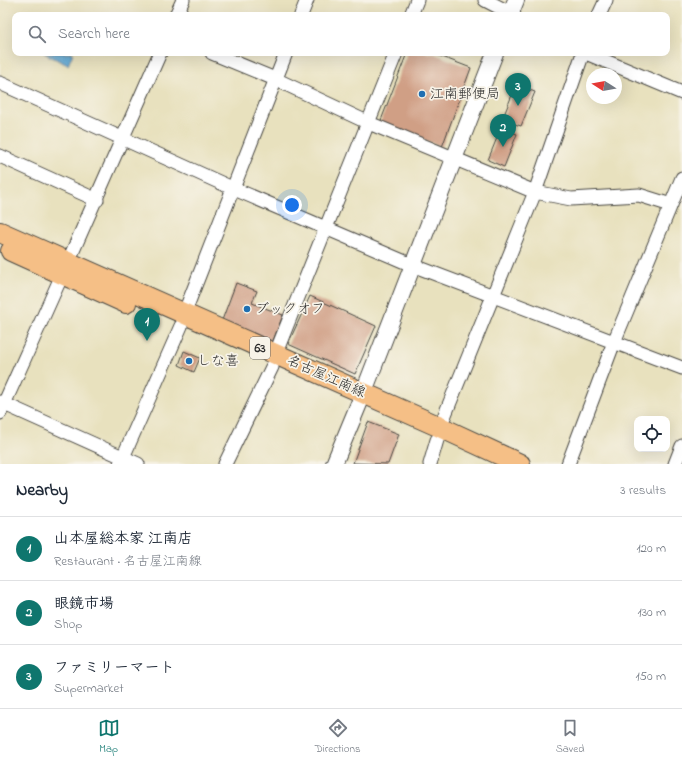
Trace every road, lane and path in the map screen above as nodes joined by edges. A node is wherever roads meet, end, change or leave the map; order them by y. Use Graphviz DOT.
graph roads {
  1 [pos="183,0"];
  2 [pos="307,0"];
  3 [pos="417,0"];
  4 [pos="486,0"];
  5 [pos="606,0"];
  6 [pos="512,11"];
  7 [pos="177,12"];
  8 [pos="302,12"];
  9 [pos="412,12"];
  10 [pos="600,12"];
  11 [pos="159,56"];
  12 [pos="219,56"];
  13 [pos="285,56"];
  14 [pos="395,56"];
  15 [pos="494,56"];
  16 [pos="582,56"];
  17 [pos="593,56"];
  18 [pos="275,79"];
  19 [pos="0,83"];
  20 [pos="682,93"];
  21 [pos="368,123"];
  22 [pos="123,138"];
  23 [pos="0,156"];
  24 [pos="454,158"];
  25 [pos="682,178"];
  26 [pos="232,188"];
  27 [pos="536,192"];
  28 [pos="97,200"];
  29 [pos="671,205"];
  30 [pos="326,229"];
  31 [pos="0,232"];
  32 [pos="0,246"];
  33 [pos="412,265"];
  34 [pos="65,269"];
  35 [pos="494,297"];
  36 [pos="182,320"];
  37 [pos="614,342"];
  38 [pos="273,361"];
  39 [pos="682,368"];
  40 [pos="361,400"];
  41 [pos="1,406"];
  42 [pos="439,434"];
  43 [pos="682,446"];
  44 [pos="121,460"];
  45 [pos="138,464"];
  46 [pos="225,464"];
  47 [pos="334,464"];
  48 [pos="430,464"];
  49 [pos="492,464"];
  50 [pos="520,464"];
  51 [pos="568,464"];
  52 [pos="675,464"];
  1 -- 7 [label="street"];
  2 -- 8 [label="street"];
  3 -- 9 [label="street"];
  4 -- 6 [label="street"];
  5 -- 10 [label="street"];
  11 -- 22 [label="street"];
  12 -- 18 [label="street"];
  13 -- 18 [label="street"];
  14 -- 21 [label="street"];
  15 -- 24 [label="street"];
  16 -- 27 [label="street"];
  17 -- 20 [label="street"];
  18 -- 21 [label="street"];
  18 -- 26 [label="street"];
  19 -- 22 [label="street"];
  21 -- 24 [label="street"];
  21 -- 30 [label="street"];
  22 -- 26 [label="street"];
  22 -- 28 [label="street"];
  23 -- 28 [label="street"];
  24 -- 27 [label="street"];
  24 -- 33 [label="street"];
  25 -- 29 [label="street"];
  26 -- 30 [label="street"];
  26 -- 36 [label="street"];
  27 -- 29 [label="street"];
  27 -- 35 [label="street"];
  28 -- 34 [label="street"];
  29 -- 37 [label="street"];
  30 -- 33 [label="street"];
  30 -- 38 [label="street"];
  31 -- 34 [label="main road, 名古屋江南線 / 63"];
  32 -- 34 [label="main road, 名古屋江南線 / 63"];
  33 -- 35 [label="street"];
  33 -- 40 [label="street"];
  34 -- 36 [label="main road, 名古屋江南線 / 63"];
  34 -- 41 [label="street"];
  35 -- 37 [label="street"];
  35 -- 42 [label="street"];
  36 -- 38 [label="main road, 名古屋江南線 / 63"];
  36 -- 44 [label="street"];
  37 -- 39 [label="street"];
  37 -- 51 [label="street"];
  38 -- 40 [label="main road, 名古屋江南線 / 63"];
  38 -- 46 [label="street"];
  40 -- 42 [label="main road, 名古屋江南線 / 63"];
  40 -- 47 [label="street"];
  41 -- 44 [label="street"];
  42 -- 48 [label="street"];
  42 -- 49 [label="main road, 名古屋江南線 / 63"];
  42 -- 50 [label="main road, 名古屋江南線 / 63"];
  43 -- 52 [label="street"];
  44 -- 45 [label="street"];
}
